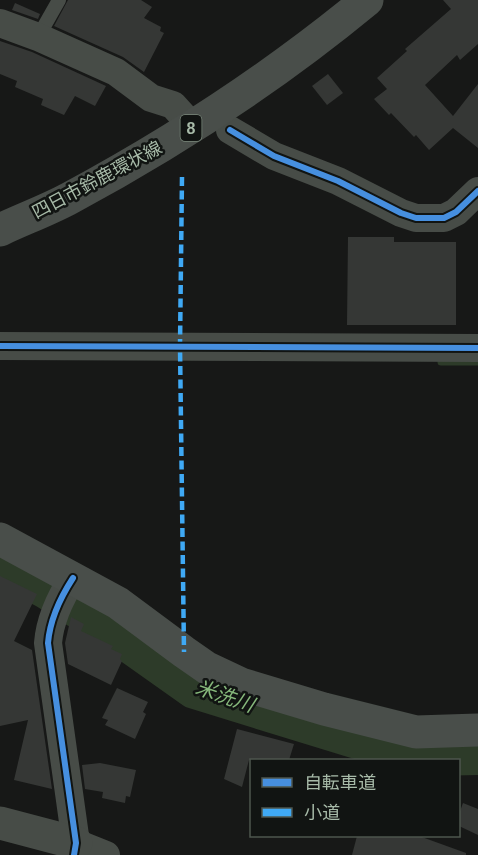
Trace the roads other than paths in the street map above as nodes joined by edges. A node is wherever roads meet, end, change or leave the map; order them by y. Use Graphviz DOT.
graph roads {
  1 [pos="59,0"];
  2 [pos="367,0"];
  3 [pos="0,23"];
  4 [pos="38,37"];
  5 [pos="193,127"];
  6 [pos="230,130"];
  7 [pos="478,191"];
  8 [pos="0,230"];
  9 [pos="0,346"];
  10 [pos="478,348"];
  11 [pos="0,539"];
  12 [pos="66,591"];
  13 [pos="478,730"];
  14 [pos="0,823"];
  15 [pos="75,849"];
  16 [pos="106,855"];
  1 -- 4 [label="lane"];
  2 -- 5 [label="main road, 四日市鈴鹿環状線 / 8"];
  3 -- 4 [label="street"];
  4 -- 5 [label="street"];
  5 -- 8 [label="main road, 四日市鈴鹿環状線 / 8"];
  6 -- 7 [label="street"];
  9 -- 10 [label="street"];
  11 -- 12 [label="main road"];
  12 -- 13 [label="main road"];
  12 -- 15 [label="street"];
  14 -- 15 [label="street"];
  15 -- 16 [label="street"];
}
